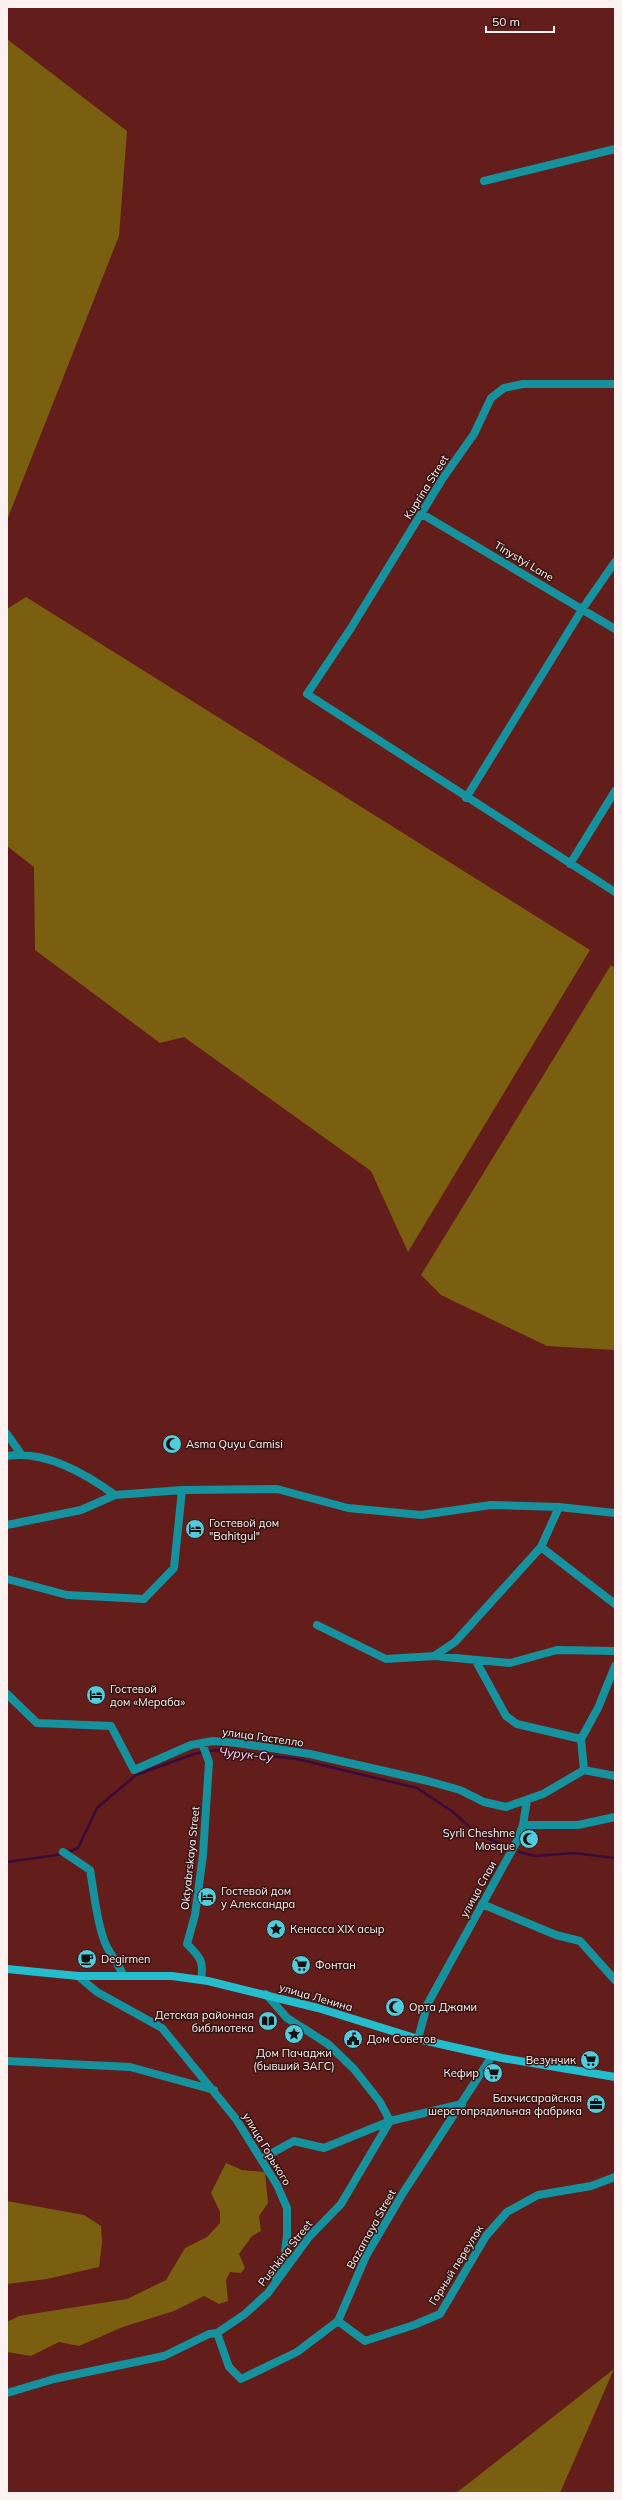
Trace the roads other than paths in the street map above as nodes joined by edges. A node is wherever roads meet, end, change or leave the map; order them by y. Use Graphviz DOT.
graph roads {
  1 [pos="615,149"];
  2 [pos="484,181"];
  3 [pos="615,384"];
  4 [pos="422,514"];
  5 [pos="615,562"];
  6 [pos="583,608"];
  7 [pos="615,629"];
  8 [pos="615,791"];
  9 [pos="466,798"];
  10 [pos="570,864"];
  11 [pos="615,892"];
  12 [pos="7,1434"];
  13 [pos="21,1454"];
  14 [pos="7,1456"];
  15 [pos="182,1490"];
  16 [pos="115,1495"];
  17 [pos="559,1507"];
  18 [pos="615,1513"];
  19 [pos="7,1525"];
  20 [pos="541,1547"];
  21 [pos="7,1579"];
  22 [pos="615,1604"];
  23 [pos="317,1625"];
  24 [pos="615,1651"];
  25 [pos="434,1656"];
  26 [pos="476,1661"];
  27 [pos="615,1666"];
  28 [pos="7,1694"];
  29 [pos="581,1738"];
  30 [pos="202,1745"];
  31 [pos="584,1770"];
  32 [pos="615,1776"];
  33 [pos="527,1800"];
  34 [pos="615,1817"];
  35 [pos="524,1825"];
  36 [pos="66,1853"];
  37 [pos="482,1904"];
  38 [pos="7,1969"];
  39 [pos="123,1975"];
  40 [pos="78,1976"];
  41 [pos="201,1980"];
  42 [pos="615,1980"];
  43 [pos="266,1994"];
  44 [pos="418,2039"];
  45 [pos="492,2056"];
  46 [pos="7,2061"];
  47 [pos="615,2077"];
  48 [pos="214,2090"];
  49 [pos="462,2104"];
  50 [pos="390,2121"];
  51 [pos="261,2159"];
  52 [pos="615,2177"];
  53 [pos="268,2293"];
  54 [pos="338,2321"];
  55 [pos="217,2333"];
  56 [pos="7,2393"];
  1 -- 2 [label="street"];
  3 -- 4 [label="street, Kuprina Street"];
  4 -- 6 [label="street, Tinystyi Lane"];
  4 -- 9 [label="street, Kuprina Street"];
  5 -- 6 [label="street"];
  6 -- 7 [label="street, Tinystyi Lane"];
  6 -- 9 [label="street"];
  8 -- 10 [label="street"];
  9 -- 10 [label="street"];
  10 -- 11 [label="street"];
  12 -- 13 [label="street"];
  13 -- 14 [label="street"];
  13 -- 16 [label="street"];
  15 -- 16 [label="street"];
  15 -- 17 [label="street"];
  15 -- 21 [label="street"];
  16 -- 19 [label="street"];
  17 -- 18 [label="street"];
  17 -- 20 [label="street"];
  20 -- 22 [label="street"];
  20 -- 25 [label="street"];
  23 -- 25 [label="street"];
  24 -- 26 [label="street"];
  25 -- 26 [label="street"];
  26 -- 29 [label="street"];
  27 -- 29 [label="street"];
  28 -- 30 [label="street, улица Гастелло"];
  29 -- 31 [label="street"];
  30 -- 33 [label="street, улица Гастелло"];
  30 -- 41 [label="street, Oktyabrskaya Street"];
  31 -- 32 [label="street"];
  31 -- 33 [label="street"];
  33 -- 35 [label="street, улица Спаи"];
  34 -- 35 [label="street"];
  35 -- 37 [label="street, улица Спаи"];
  36 -- 39 [label="street"];
  37 -- 42 [label="street"];
  37 -- 44 [label="street, улица Спаи"];
  38 -- 40 [label="main road, улица Ленина"];
  39 -- 40 [label="main road, улица Ленина"];
  39 -- 41 [label="main road, улица Ленина"];
  40 -- 48 [label="street, улица Горького"];
  41 -- 43 [label="main road, улица Ленина"];
  43 -- 44 [label="main road, улица Ленина"];
  43 -- 50 [label="street"];
  44 -- 45 [label="main road, улица Ленина"];
  45 -- 47 [label="main road, улица Ленина"];
  45 -- 49 [label="street, Bazarnaya Street"];
  46 -- 48 [label="street"];
  48 -- 51 [label="street, улица Горького"];
  49 -- 50 [label="street"];
  49 -- 54 [label="street, Bazarnaya Street"];
  50 -- 51 [label="street"];
  50 -- 53 [label="street, Pushkina Street"];
  51 -- 53 [label="street, улица Горького"];
  52 -- 54 [label="street, Горный переулок"];
  53 -- 55 [label="street, Pushkina Street"];
  54 -- 55 [label="street, Bazarnaya Street"];
  55 -- 56 [label="street, Pushkina Street"];
}
